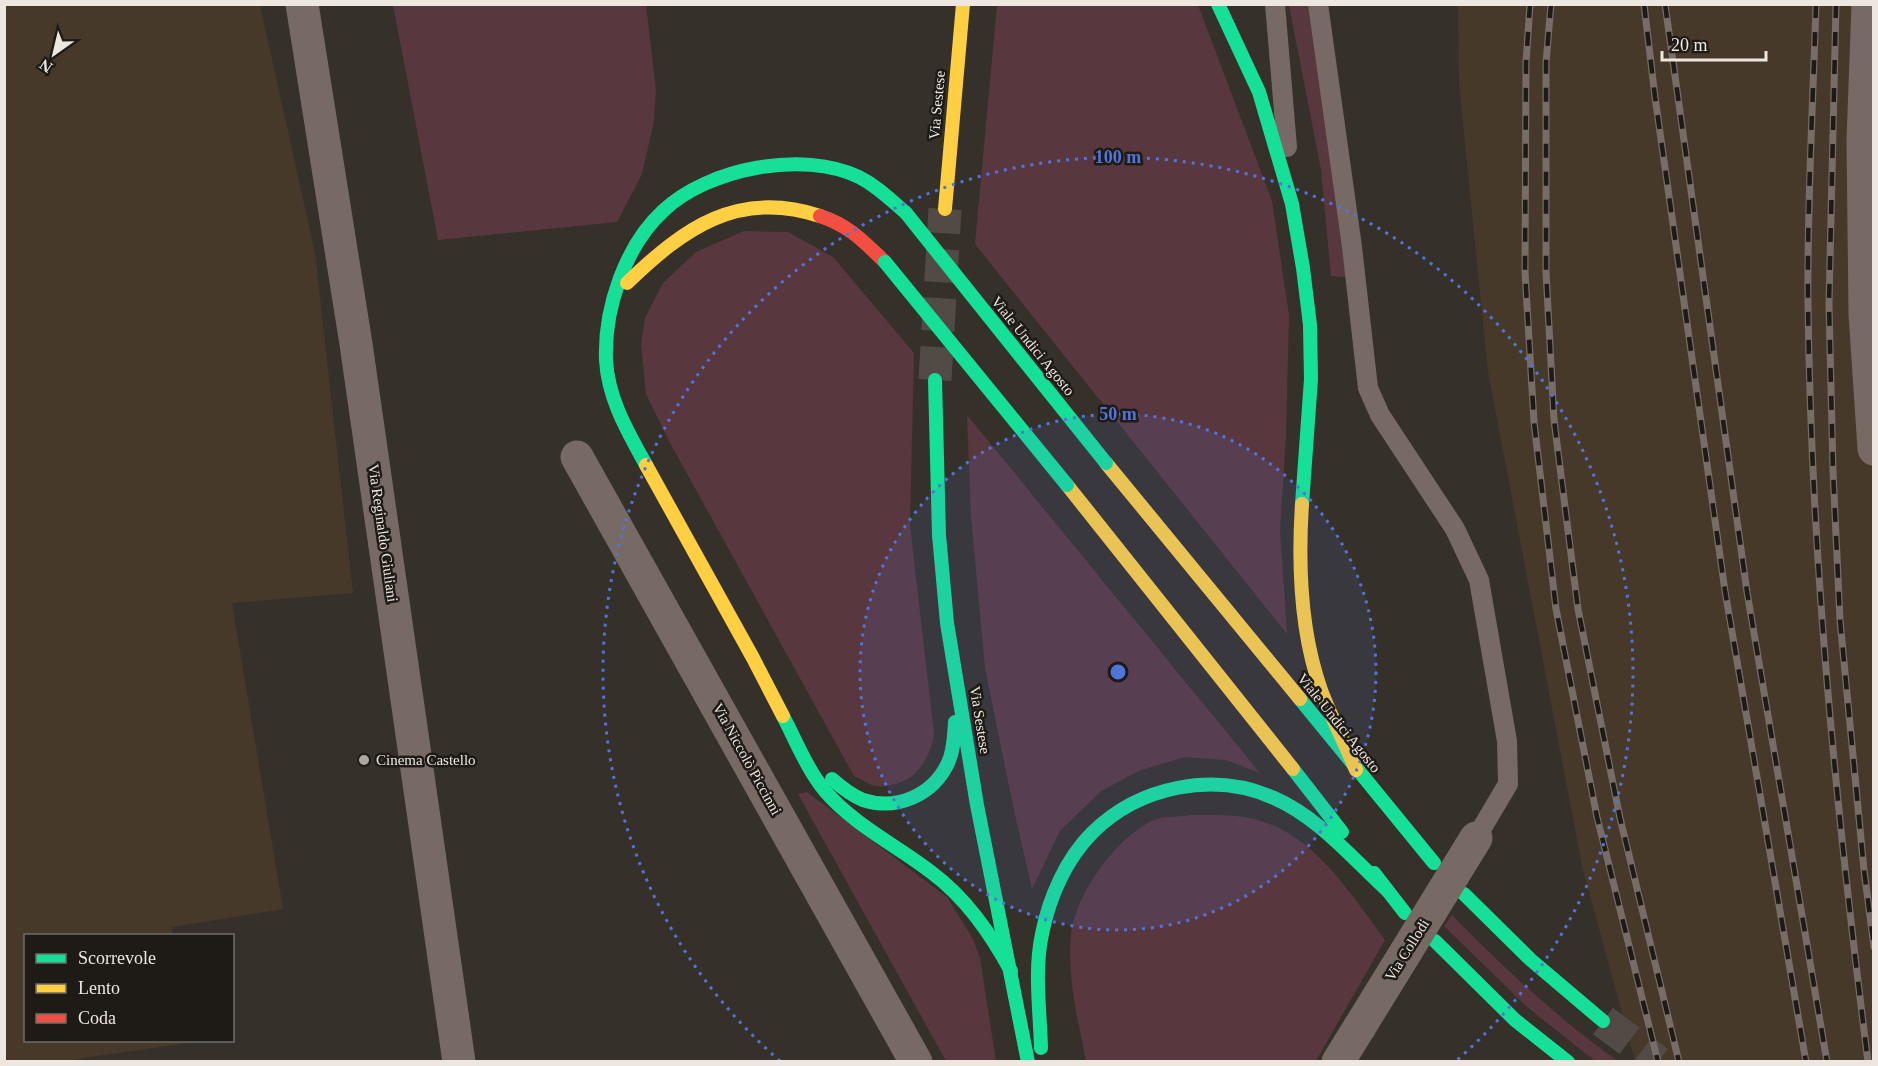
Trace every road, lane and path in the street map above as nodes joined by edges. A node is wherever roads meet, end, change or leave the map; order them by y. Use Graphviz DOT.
graph roads {
  1 [pos="302,4"];
  2 [pos="963,4"];
  3 [pos="1218,4"];
  4 [pos="1275,4"];
  5 [pos="1318,4"];
  6 [pos="1868,4"];
  7 [pos="1292,204"];
  8 [pos="945,209"];
  9 [pos="617,293"];
  10 [pos="1870,343"];
  11 [pos="935,380"];
  12 [pos="1874,449"];
  13 [pos="577,457"];
  14 [pos="955,672"];
  15 [pos="794,735"];
  16 [pos="1356,770"];
  17 [pos="1476,838"];
  18 [pos="1434,863"];
  19 [pos="1387,890"];
  20 [pos="1464,894"];
  21 [pos="1405,913"];
  22 [pos="1435,941"];
  23 [pos="1011,971"];
  24 [pos="1604,1021"];
  25 [pos="459,1062"];
  26 [pos="916,1062"];
  27 [pos="1028,1062"];
  28 [pos="1041,1062"];
  29 [pos="1338,1062"];
  30 [pos="1568,1062"];
  1 -- 25 [label="street, Via Reginaldo Giuliani"];
  2 -- 8 [label="main road, Via Sestese"];
  3 -- 7 [label="main road"];
  4 -- 7 [label="lane"];
  5 -- 17 [label="lane"];
  6 -- 10 [label="street"];
  7 -- 16 [label="main road"];
  9 -- 15 [label="main road, Viale Undici Agosto"];
  9 -- 16 [label="main road, Viale Undici Agosto, bridge"];
  9 -- 19 [label="main road, bridge"];
  10 -- 12 [label="street"];
  11 -- 14 [label="main road, Via Sestese"];
  13 -- 26 [label="street, Via Niccolò Piccinni"];
  14 -- 15 [label="main road, Viale Undici Agosto"];
  14 -- 23 [label="main road, Via Sestese"];
  15 -- 23 [label="main road, Viale Undici Agosto"];
  16 -- 18 [label="main road, Viale Undici Agosto"];
  17 -- 29 [label="street, Via Collodi, bridge"];
  19 -- 21 [label="main road"];
  19 -- 28 [label="main road"];
  20 -- 24 [label="main road"];
  22 -- 30 [label="main road"];
  23 -- 27 [label="main road, Via Sestese"];
}
